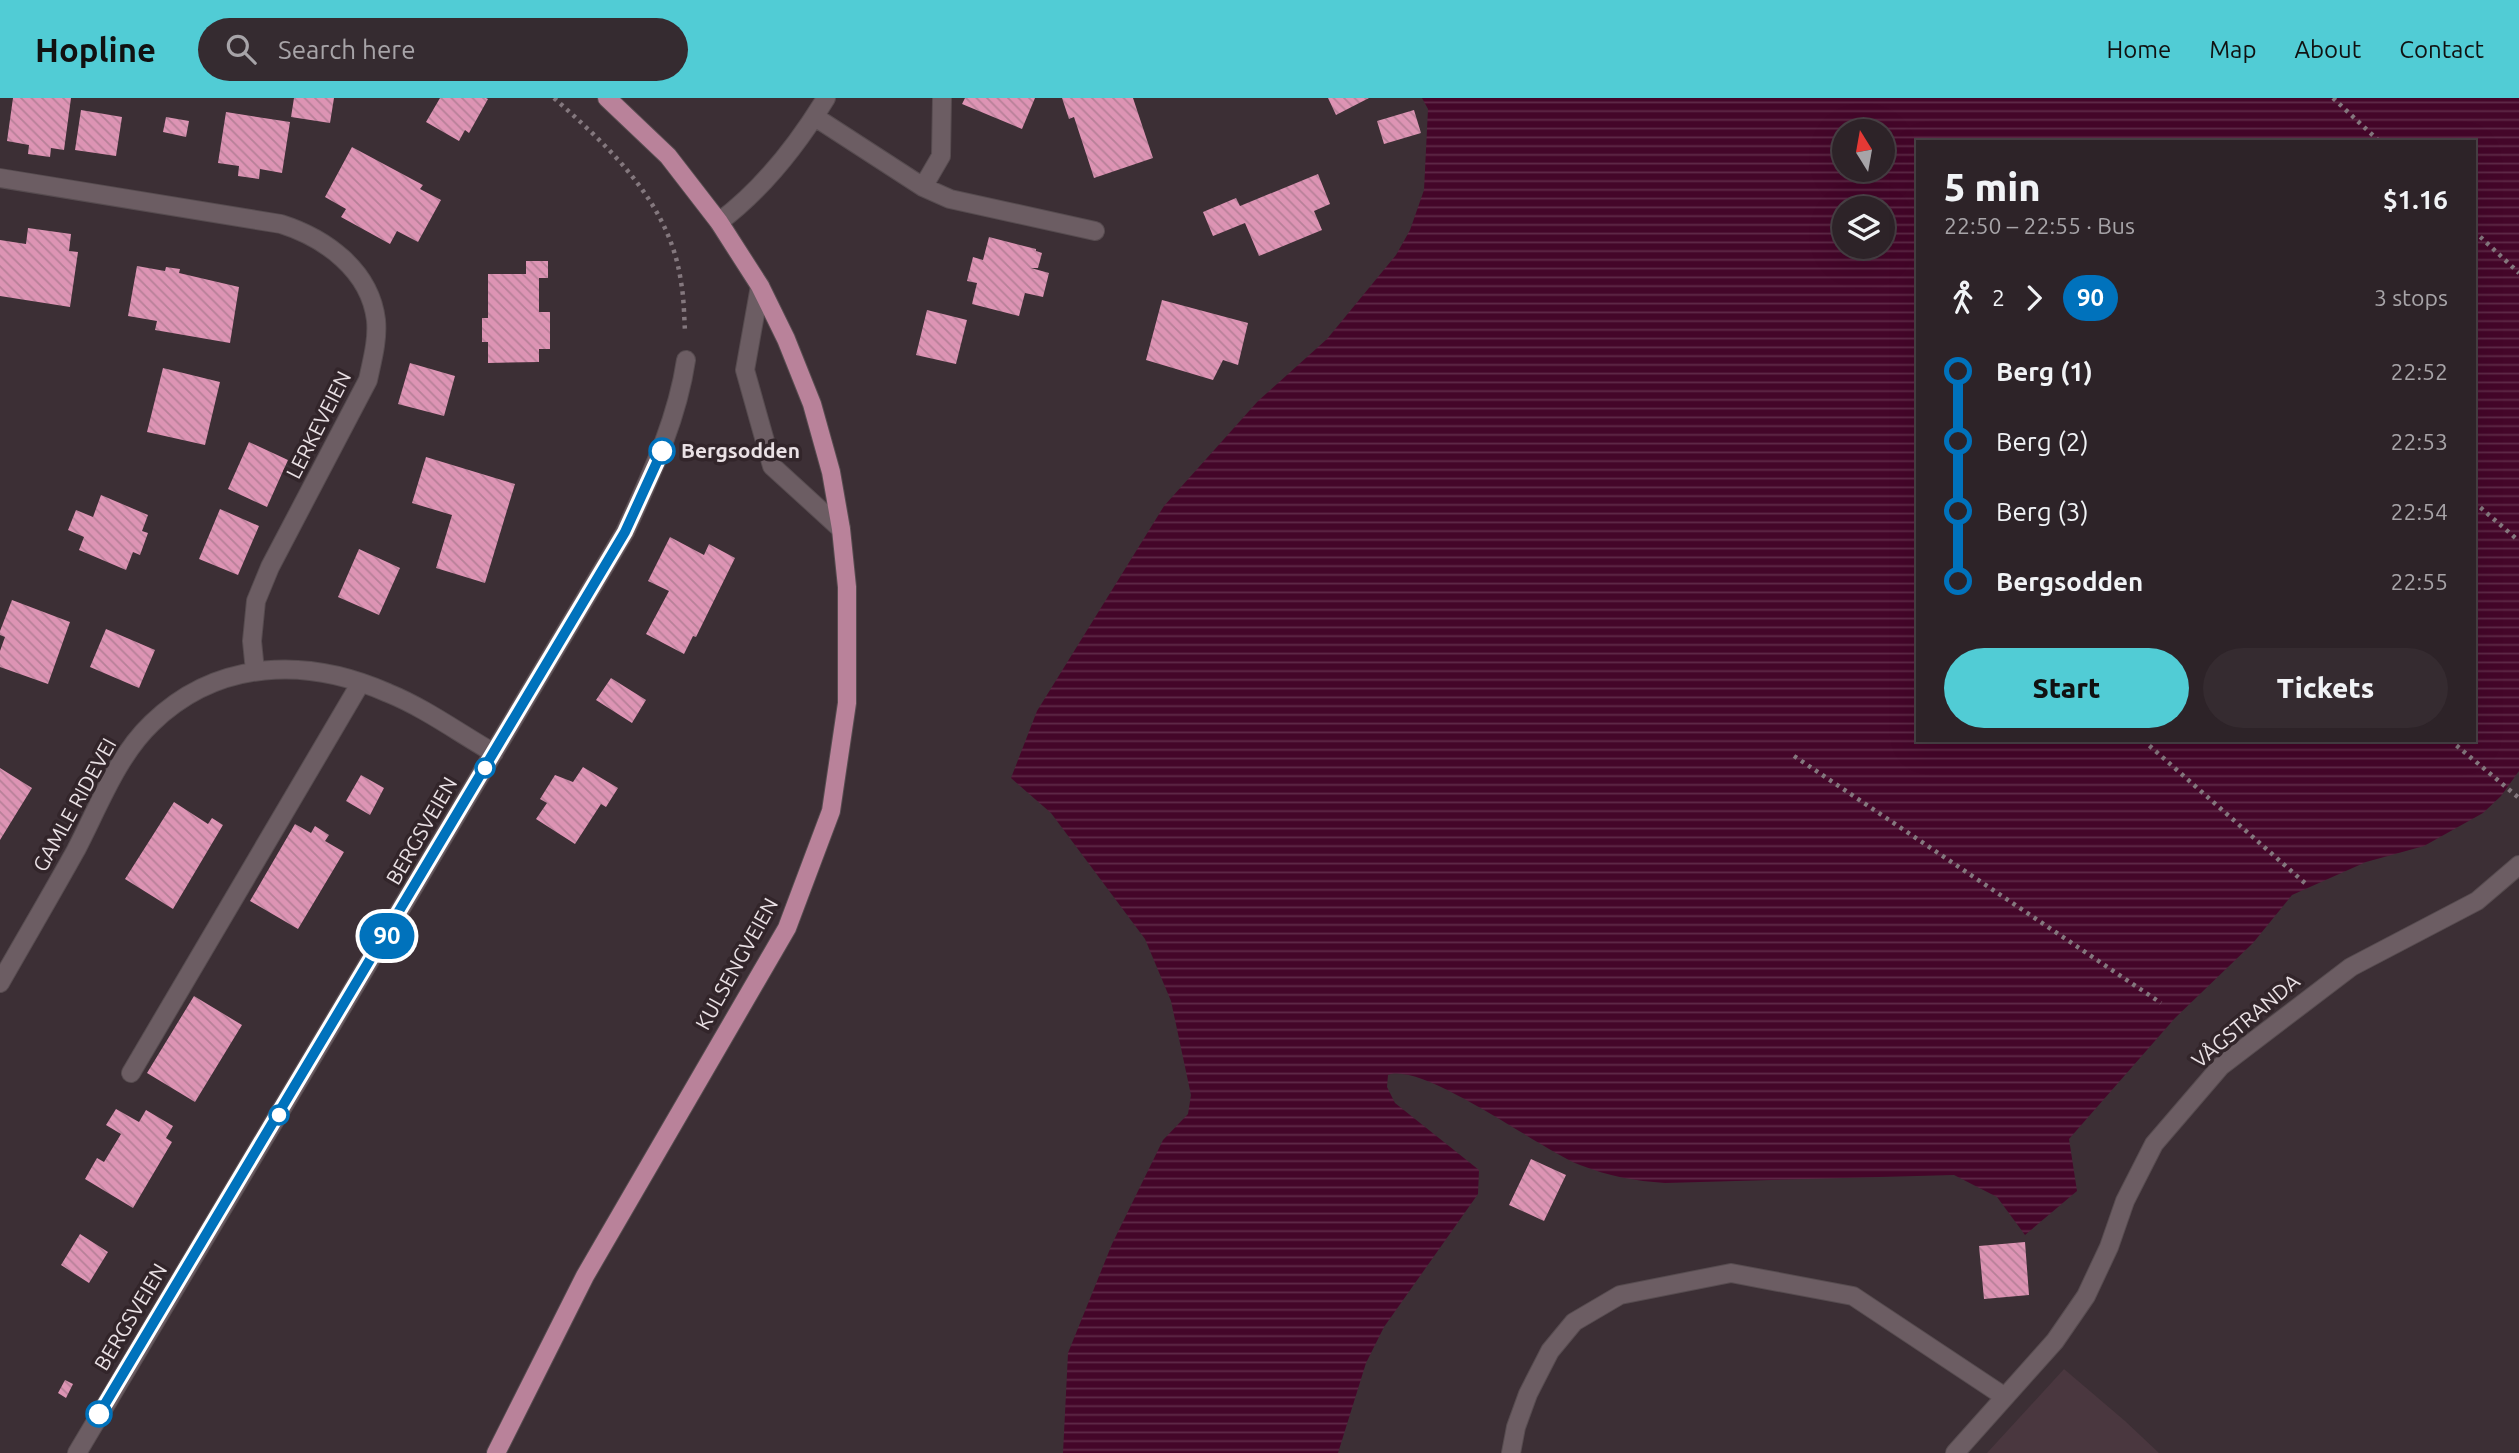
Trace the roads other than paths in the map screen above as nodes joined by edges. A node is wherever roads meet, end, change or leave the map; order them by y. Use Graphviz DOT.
graph roads {
  1 [pos="607,98"];
  2 [pos="826,98"];
  3 [pos="942,98"];
  4 [pos="815,117"];
  5 [pos="0,177"];
  6 [pos="923,187"];
  7 [pos="719,222"];
  8 [pos="1095,230"];
  9 [pos="760,286"];
  10 [pos="686,360"];
  11 [pos="841,529"];
  12 [pos="255,671"];
  13 [pos="360,684"];
  14 [pos="494,753"];
  15 [pos="2519,865"];
  16 [pos="0,984"];
  17 [pos="131,1073"];
  18 [pos="2006,1397"];
  19 [pos="77,1453"];
  20 [pos="496,1453"];
  21 [pos="1511,1453"];
  22 [pos="1955,1453"];
  1 -- 7 [label="main road, KULSENGVEIEN"];
  2 -- 4 [label="street"];
  3 -- 6 [label="street"];
  4 -- 6 [label="street"];
  4 -- 7 [label="street"];
  5 -- 12 [label="street, LERKEVEIEN"];
  6 -- 8 [label="street"];
  7 -- 9 [label="main road, KULSENGVEIEN"];
  9 -- 11 [label="main road, KULSENGVEIEN"];
  9 -- 11 [label="street"];
  10 -- 14 [label="street, BERGSVEIEN"];
  11 -- 20 [label="main road, KULSENGVEIEN"];
  12 -- 13 [label="street, GAMLE RIDEVEI"];
  12 -- 16 [label="street, GAMLE RIDEVEI"];
  13 -- 14 [label="street, GAMLE RIDEVEI"];
  13 -- 17 [label="street"];
  14 -- 19 [label="street, BERGSVEIEN"];
  15 -- 18 [label="street, VÅGSTRANDA"];
  18 -- 21 [label="street"];
  18 -- 22 [label="street, VÅGSTRANDA"];
}
